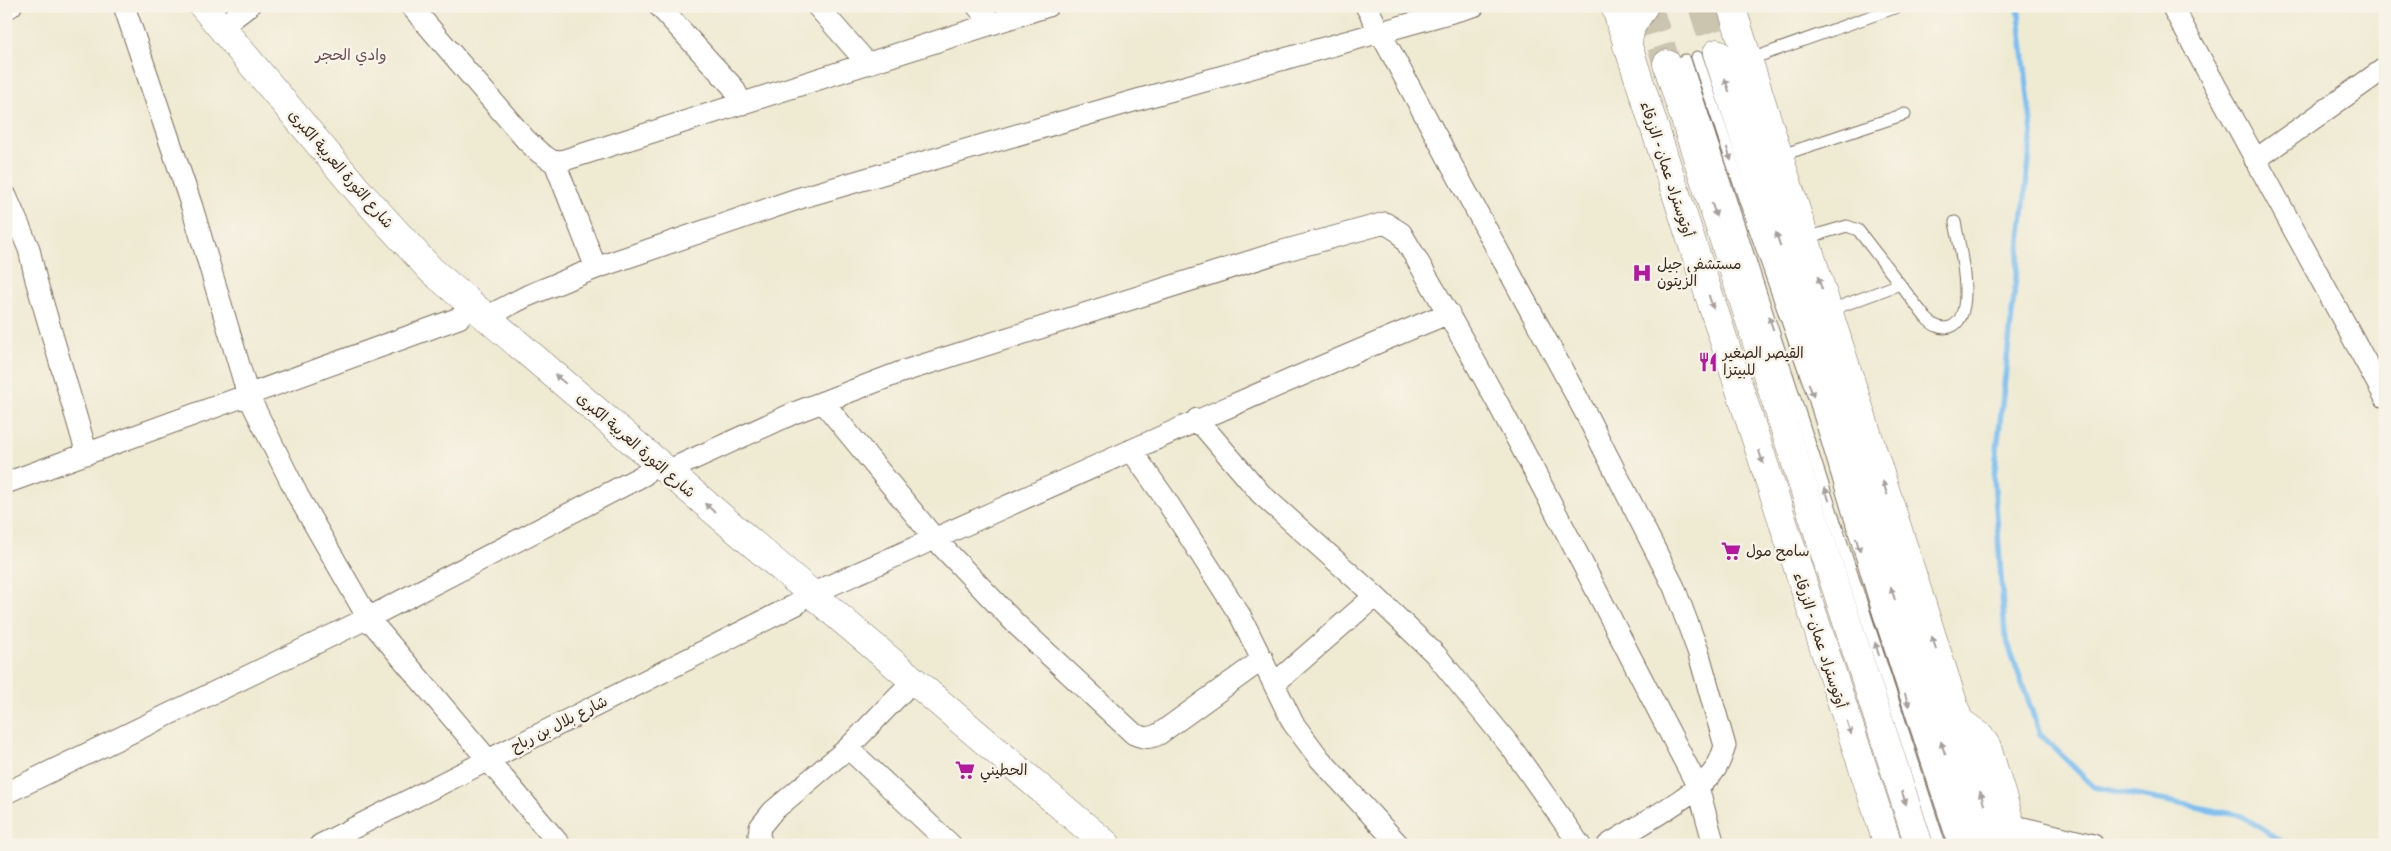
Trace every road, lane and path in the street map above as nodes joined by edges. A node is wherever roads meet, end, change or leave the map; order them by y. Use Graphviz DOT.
graph roads {
  1 [pos="11,6"];
  2 [pos="124,6"];
  3 [pos="185,6"];
  4 [pos="203,6"];
  5 [pos="249,6"];
  6 [pos="411,6"];
  7 [pos="660,6"];
  8 [pos="817,6"];
  9 [pos="977,6"];
  10 [pos="1048,6"];
  11 [pos="1366,6"];
  12 [pos="1474,6"];
  13 [pos="1615,6"];
  14 [pos="1644,6"];
  15 [pos="1731,6"];
  16 [pos="1900,6"];
  17 [pos="2172,6"];
  18 [pos="6,9"];
  19 [pos="992,24"];
  20 [pos="220,28"];
  21 [pos="1382,33"];
  22 [pos="1627,46"];
  23 [pos="1707,55"];
  24 [pos="1748,60"];
  25 [pos="1676,62"];
  26 [pos="868,64"];
  27 [pos="2385,68"];
  28 [pos="742,104"];
  29 [pos="1905,114"];
  30 [pos="1779,156"];
  31 [pos="2255,160"];
  32 [pos="555,163"];
  33 [pos="8,204"];
  34 [pos="1955,222"];
  35 [pos="1806,238"];
  36 [pos="596,268"];
  37 [pos="1900,284"];
  38 [pos="1828,311"];
  39 [pos="1449,313"];
  40 [pos="486,317"];
  41 [pos="459,318"];
  42 [pos="248,395"];
  43 [pos="2385,397"];
  44 [pos="823,402"];
  45 [pos="1197,420"];
  46 [pos="1131,450"];
  47 [pos="87,454"];
  48 [pos="655,473"];
  49 [pos="6,483"];
  50 [pos="935,539"];
  51 [pos="1375,596"];
  52 [pos="804,599"];
  53 [pos="368,618"];
  54 [pos="1263,659"];
  55 [pos="1274,684"];
  56 [pos="902,692"];
  57 [pos="848,748"];
  58 [pos="488,760"];
  59 [pos="1698,787"];
  60 [pos="6,793"];
  61 [pos="2008,838"];
  62 [pos="320,845"];
  63 [pos="560,845"];
  64 [pos="762,845"];
  65 [pos="951,845"];
  66 [pos="1082,845"];
  67 [pos="1107,845"];
  68 [pos="1399,845"];
  69 [pos="1580,845"];
  70 [pos="1608,845"];
  71 [pos="1714,845"];
  72 [pos="1888,845"];
  73 [pos="1920,845"];
  74 [pos="1940,845"];
  75 [pos="1954,845"];
  76 [pos="1973,845"];
  77 [pos="2093,845"];
  1 -- 18 [label="street"];
  2 -- 42 [label="street"];
  3 -- 41 [label="main road, شارع الثورة العربية الكبرى"];
  4 -- 20 [label="main road, شارع الثورة العربية الكبرى"];
  5 -- 20 [label="street"];
  6 -- 32 [label="street"];
  7 -- 28 [label="street"];
  8 -- 26 [label="street"];
  9 -- 19 [label="street"];
  10 -- 19 [label="street"];
  11 -- 21 [label="street"];
  12 -- 21 [label="street"];
  13 -- 22 [label="main road, أوتوستراد عمان - الزرقاء"];
  14 -- 22 [label="main road"];
  15 -- 24 [label="main road"];
  16 -- 24 [label="lane"];
  17 -- 31 [label="street"];
  19 -- 26 [label="street"];
  20 -- 40 [label="main road, شارع الثورة العربية الكبرى"];
  21 -- 36 [label="street"];
  21 -- 59 [label="street"];
  22 -- 72 [label="main road, أوتوستراد عمان - الزرقاء, one-way"];
  23 -- 75 [label="lane, one-way"];
  76 -- 23 [label="main road, one-way"];
  24 -- 30 [label="main road"];
  25 -- 73 [label="main road, أوتوستراد عمان - الزرقاء, one-way"];
  74 -- 25 [label="lane, one-way"];
  26 -- 28 [label="street"];
  27 -- 31 [label="street"];
  28 -- 32 [label="street"];
  29 -- 30 [label="lane"];
  30 -- 35 [label="main road"];
  31 -- 43 [label="street"];
  32 -- 36 [label="street"];
  33 -- 47 [label="street"];
  34 -- 37 [label="lane"];
  35 -- 37 [label="lane"];
  38 -- 35 [label="main road, one-way"];
  36 -- 40 [label="street"];
  37 -- 38 [label="lane"];
  61 -- 38 [label="main road, one-way"];
  39 -- 44 [label="street"];
  39 -- 45 [label="street, شارع بلال بن رباح"];
  39 -- 59 [label="street"];
  48 -- 40 [label="main road, شارع الثورة العربية الكبرى, one-way"];
  41 -- 42 [label="street"];
  41 -- 48 [label="main road, شارع الثورة العربية الكبرى"];
  42 -- 47 [label="street"];
  42 -- 53 [label="street"];
  44 -- 48 [label="street"];
  44 -- 50 [label="street"];
  45 -- 46 [label="street, شارع بلال بن رباح"];
  45 -- 51 [label="street"];
  46 -- 50 [label="street, شارع بلال بن رباح"];
  46 -- 54 [label="street"];
  47 -- 49 [label="street"];
  48 -- 52 [label="main road, شارع الثورة العربية الكبرى"];
  48 -- 53 [label="street"];
  50 -- 52 [label="street, شارع بلال بن رباح"];
  50 -- 54 [label="street"];
  51 -- 55 [label="street"];
  51 -- 69 [label="street"];
  52 -- 56 [label="main road, شارع الثورة العربية الكبرى"];
  52 -- 58 [label="street, شارع بلال بن رباح"];
  52 -- 67 [label="main road, شارع الثورة العربية الكبرى"];
  53 -- 58 [label="street"];
  53 -- 60 [label="street"];
  54 -- 55 [label="street"];
  55 -- 68 [label="street"];
  56 -- 57 [label="street"];
  56 -- 66 [label="main road, شارع الثورة العربية الكبرى"];
  57 -- 64 [label="street"];
  57 -- 65 [label="street"];
  58 -- 62 [label="street, شارع بلال بن رباح"];
  58 -- 63 [label="street"];
  59 -- 70 [label="street"];
  59 -- 71 [label="street"];
  61 -- 77 [label="street"];
}
